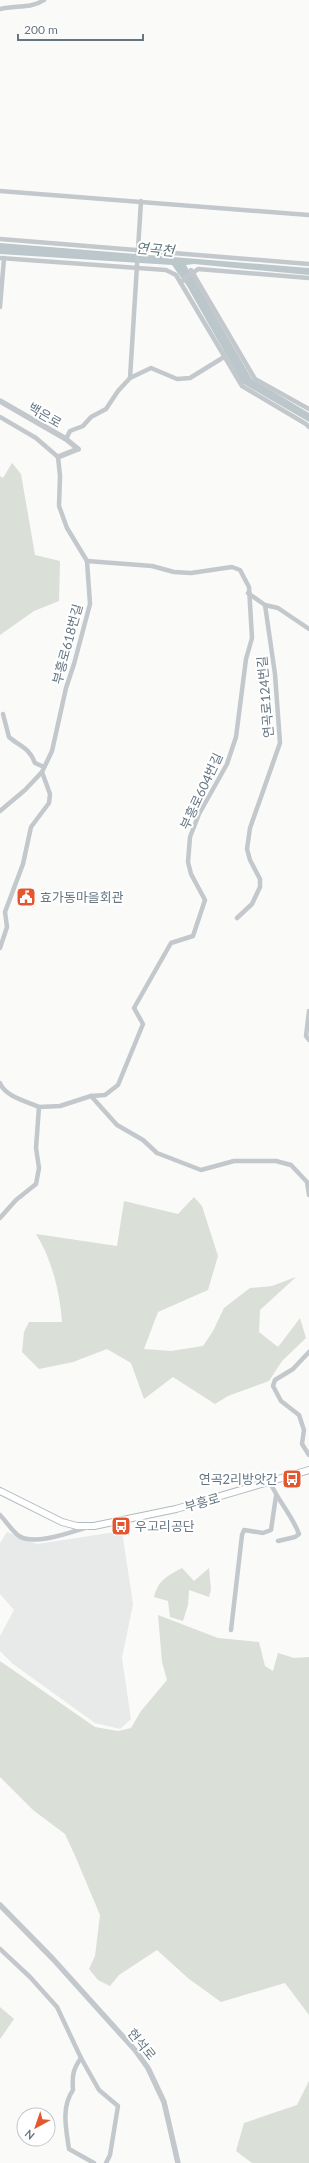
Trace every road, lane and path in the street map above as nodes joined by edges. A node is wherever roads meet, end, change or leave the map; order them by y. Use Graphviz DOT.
graph roads {
  1 [pos="44,0"];
  2 [pos="0,9"];
  3 [pos="0,191"];
  4 [pos="141,201"];
  5 [pos="309,215"];
  6 [pos="0,239"];
  7 [pos="138,250"];
  8 [pos="2,258"];
  9 [pos="309,264"];
  10 [pos="138,268"];
  11 [pos="192,272"];
  12 [pos="309,278"];
  13 [pos="181,282"];
  14 [pos="0,307"];
  15 [pos="224,357"];
  16 [pos="130,378"];
  17 [pos="0,401"];
  18 [pos="0,406"];
  19 [pos="309,409"];
  20 [pos="23,415"];
  21 [pos="0,417"];
  22 [pos="309,428"];
  23 [pos="66,439"];
  24 [pos="58,457"];
  25 [pos="87,561"];
  26 [pos="248,593"];
  27 [pos="265,605"];
  28 [pos="309,628"];
  29 [pos="3,714"];
  30 [pos="44,767"];
  31 [pos="42,772"];
  32 [pos="0,811"];
  33 [pos="237,918"];
  34 [pos="0,948"];
  35 [pos="309,1013"];
  36 [pos="309,1040"];
  37 [pos="0,1083"];
  38 [pos="91,1096"];
  39 [pos="39,1106"];
  40 [pos="309,1196"];
  41 [pos="0,1218"];
  42 [pos="309,1352"];
  43 [pos="309,1455"];
  44 [pos="309,1470"];
  45 [pos="270,1482"];
  46 [pos="0,1491"];
  47 [pos="276,1496"];
  48 [pos="0,1515"];
  49 [pos="94,1526"];
  50 [pos="278,1540"];
  51 [pos="232,1630"];
  52 [pos="0,1905"];
  53 [pos="0,1948"];
  54 [pos="81,2058"];
  55 [pos="94,2163"];
  56 [pos="106,2163"];
  57 [pos="178,2163"];
  1 -- 2 [label="street"];
  3 -- 4 [label="street"];
  4 -- 5 [label="street"];
  4 -- 7 [label="street"];
  6 -- 7 [label="street"];
  7 -- 9 [label="street"];
  7 -- 10 [label="street"];
  8 -- 10 [label="street"];
  8 -- 14 [label="street"];
  10 -- 13 [label="street"];
  10 -- 16 [label="street"];
  11 -- 12 [label="street"];
  11 -- 13 [label="street"];
  11 -- 19 [label="street"];
  13 -- 15 [label="street"];
  15 -- 16 [label="street"];
  15 -- 22 [label="street"];
  16 -- 23 [label="street"];
  17 -- 20 [label="street, 백은로"];
  18 -- 20 [label="street"];
  20 -- 23 [label="street, 백은로"];
  21 -- 24 [label="street"];
  23 -- 24 [label="street, 백은로"];
  24 -- 25 [label="street, 부흥로618번길"];
  25 -- 26 [label="street, 부흥로604번길"];
  25 -- 30 [label="street, 부흥로618번길"];
  26 -- 27 [label="street"];
  26 -- 38 [label="street, 부흥로604번길"];
  27 -- 28 [label="street"];
  27 -- 33 [label="street, 연곡로124번길"];
  29 -- 30 [label="street"];
  30 -- 31 [label="street, 부흥로618번길"];
  31 -- 32 [label="street, 부흥로618번길"];
  31 -- 34 [label="street"];
  35 -- 36 [label="street"];
  37 -- 39 [label="street"];
  38 -- 39 [label="street, 부흥로604번길"];
  38 -- 40 [label="street"];
  39 -- 41 [label="street"];
  42 -- 43 [label="street"];
  44 -- 45 [label="main road, 부흥로"];
  45 -- 47 [label="street"];
  45 -- 49 [label="main road, 부흥로"];
  46 -- 49 [label="main road, 부흥로"];
  47 -- 50 [label="street"];
  47 -- 51 [label="street"];
  48 -- 49 [label="street, 부흥로"];
  52 -- 57 [label="street, 현석로"];
  53 -- 54 [label="street"];
  54 -- 55 [label="street"];
  54 -- 56 [label="street"];
}
